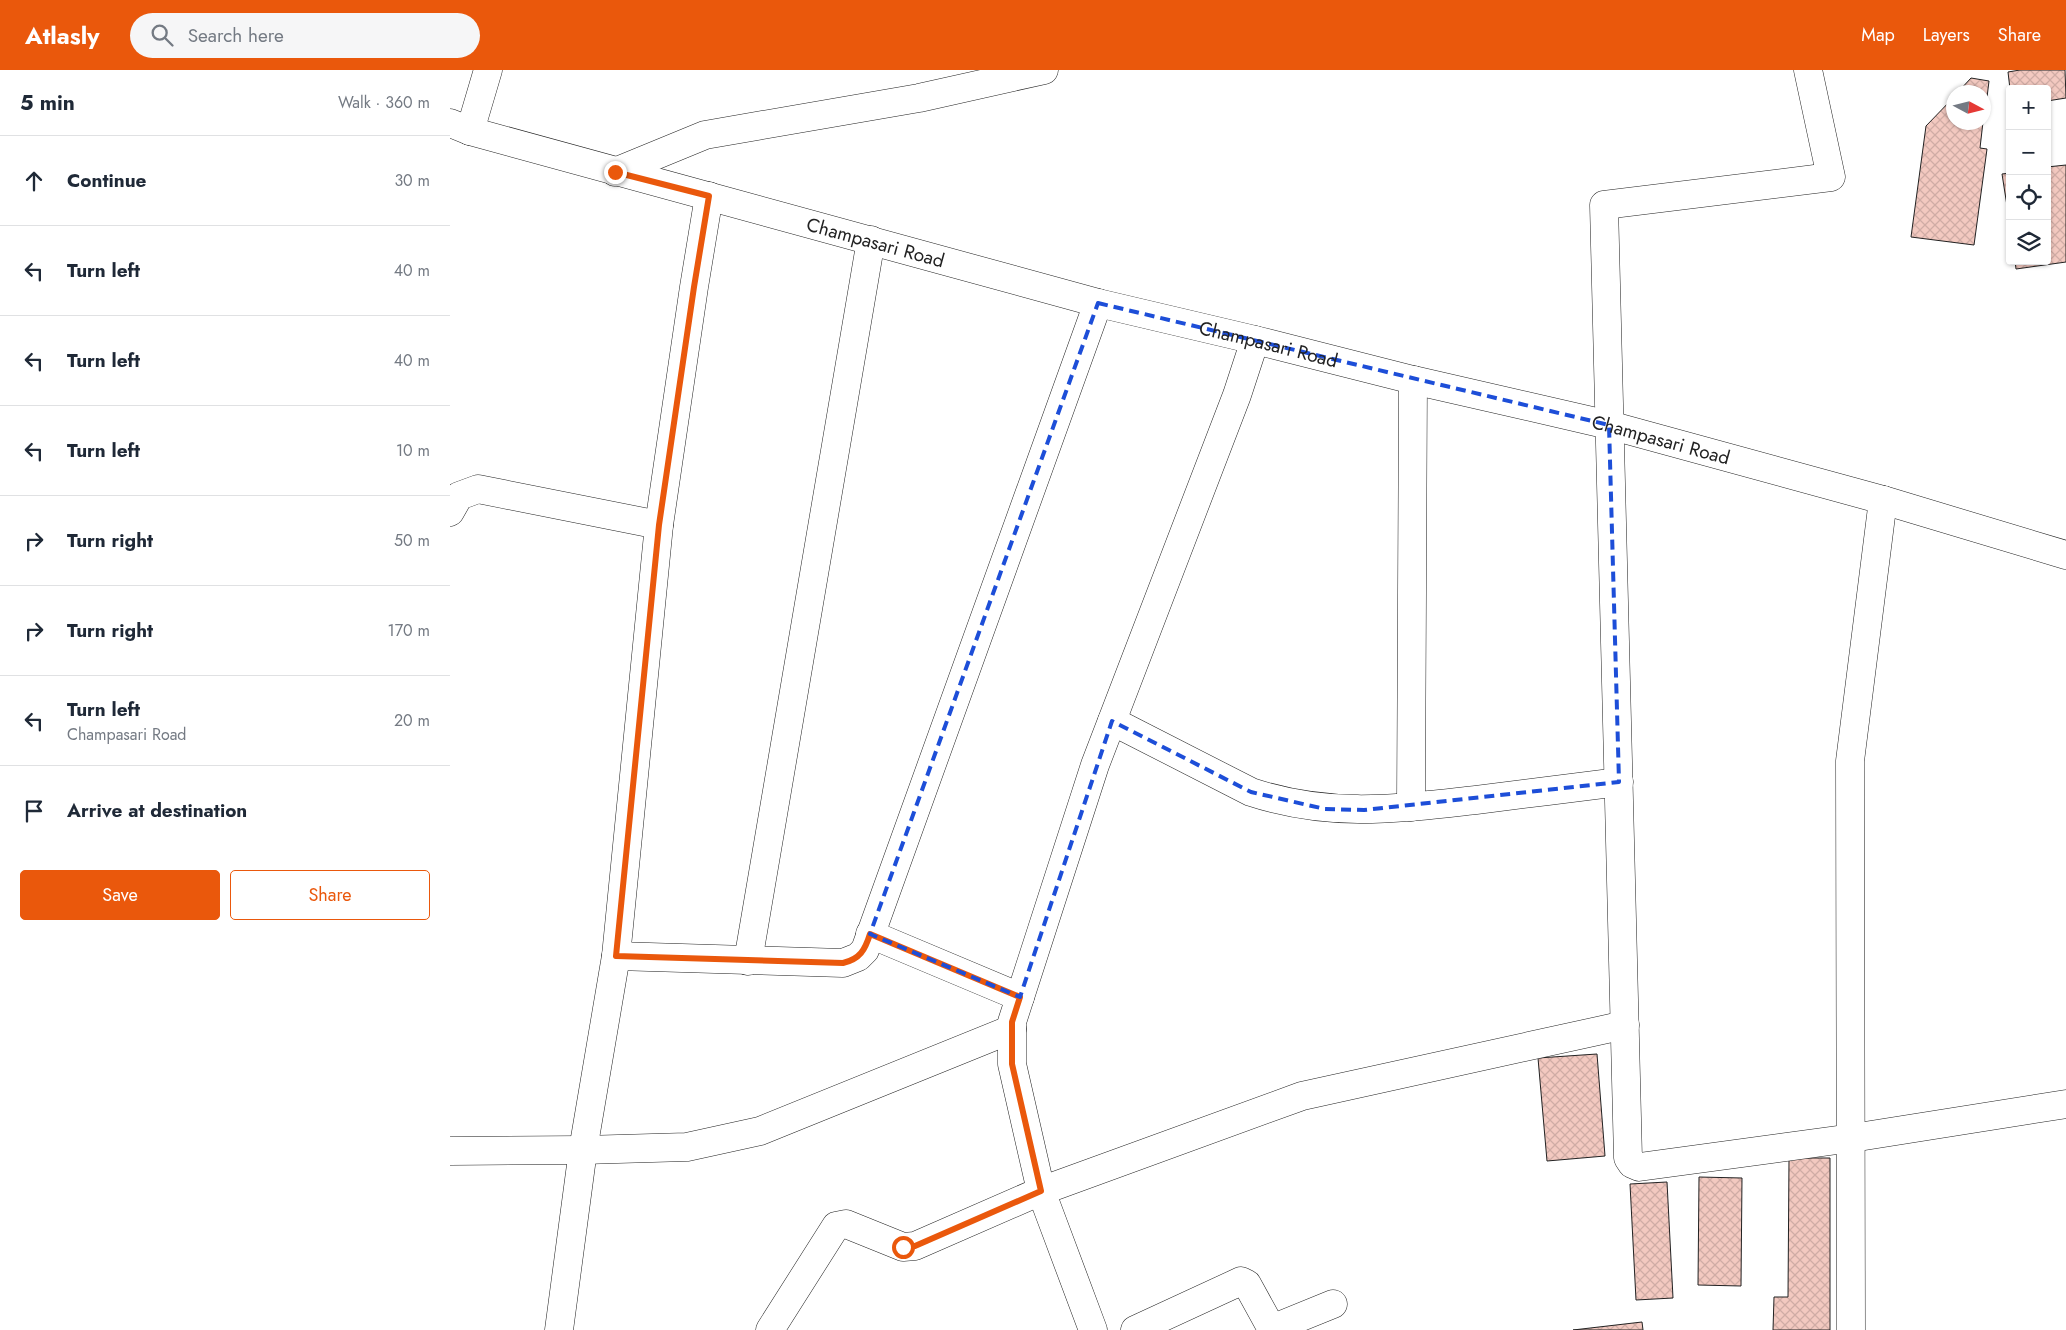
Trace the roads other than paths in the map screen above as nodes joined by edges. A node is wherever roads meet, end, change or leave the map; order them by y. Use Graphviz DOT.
graph roads {
  1 [pos="488,70"];
  2 [pos="1044,70"];
  3 [pos="1808,70"];
  4 [pos="456,128"];
  5 [pos="615,172"];
  6 [pos="709,196"];
  7 [pos="871,240"];
  8 [pos="1098,303"];
  9 [pos="1255,340"];
  10 [pos="1413,380"];
  11 [pos="1609,425"];
  12 [pos="460,487"];
  13 [pos="1883,500"];
  14 [pos="450,512"];
  15 [pos="659,525"];
  16 [pos="2066,555"];
  17 [pos="1112,721"];
  18 [pos="1619,782"];
  19 [pos="1411,807"];
  20 [pos="870,934"];
  21 [pos="616,956"];
  22 [pos="748,961"];
  23 [pos="1020,997"];
  24 [pos="1625,1025"];
  25 [pos="1012,1029"];
  26 [pos="2066,1104"];
  27 [pos="1852,1138"];
  28 [pos="583,1150"];
  29 [pos="450,1151"];
  30 [pos="1041,1191"];
  31 [pos="1333,1304"];
  32 [pos="559,1330"];
  33 [pos="770,1330"];
  34 [pos="1093,1330"];
  35 [pos="1135,1330"];
  36 [pos="1851,1330"];
  1 -- 4 [label="street"];
  2 -- 5 [label="street"];
  3 -- 11 [label="street"];
  4 -- 5 [label="street, Champasari Road"];
  5 -- 6 [label="street, Champasari Road"];
  6 -- 7 [label="street, Champasari Road"];
  6 -- 15 [label="street"];
  7 -- 8 [label="street, Champasari Road"];
  7 -- 22 [label="street"];
  8 -- 9 [label="street, Champasari Road"];
  8 -- 20 [label="street"];
  9 -- 10 [label="street, Champasari Road"];
  9 -- 17 [label="street"];
  10 -- 11 [label="street, Champasari Road"];
  10 -- 19 [label="street"];
  11 -- 13 [label="street, Champasari Road"];
  11 -- 18 [label="street"];
  12 -- 14 [label="street"];
  12 -- 15 [label="street"];
  13 -- 16 [label="street, Champasari Road"];
  13 -- 27 [label="street"];
  15 -- 21 [label="street"];
  17 -- 19 [label="street"];
  17 -- 23 [label="street"];
  18 -- 19 [label="street"];
  18 -- 24 [label="street"];
  20 -- 22 [label="street"];
  20 -- 23 [label="street"];
  21 -- 22 [label="street"];
  21 -- 28 [label="street"];
  23 -- 25 [label="street"];
  24 -- 27 [label="street"];
  24 -- 30 [label="street"];
  25 -- 28 [label="street"];
  25 -- 30 [label="street"];
  26 -- 27 [label="street"];
  27 -- 36 [label="street"];
  28 -- 29 [label="street"];
  28 -- 32 [label="street"];
  30 -- 33 [label="street"];
  30 -- 34 [label="street"];
  31 -- 35 [label="street"];
}
